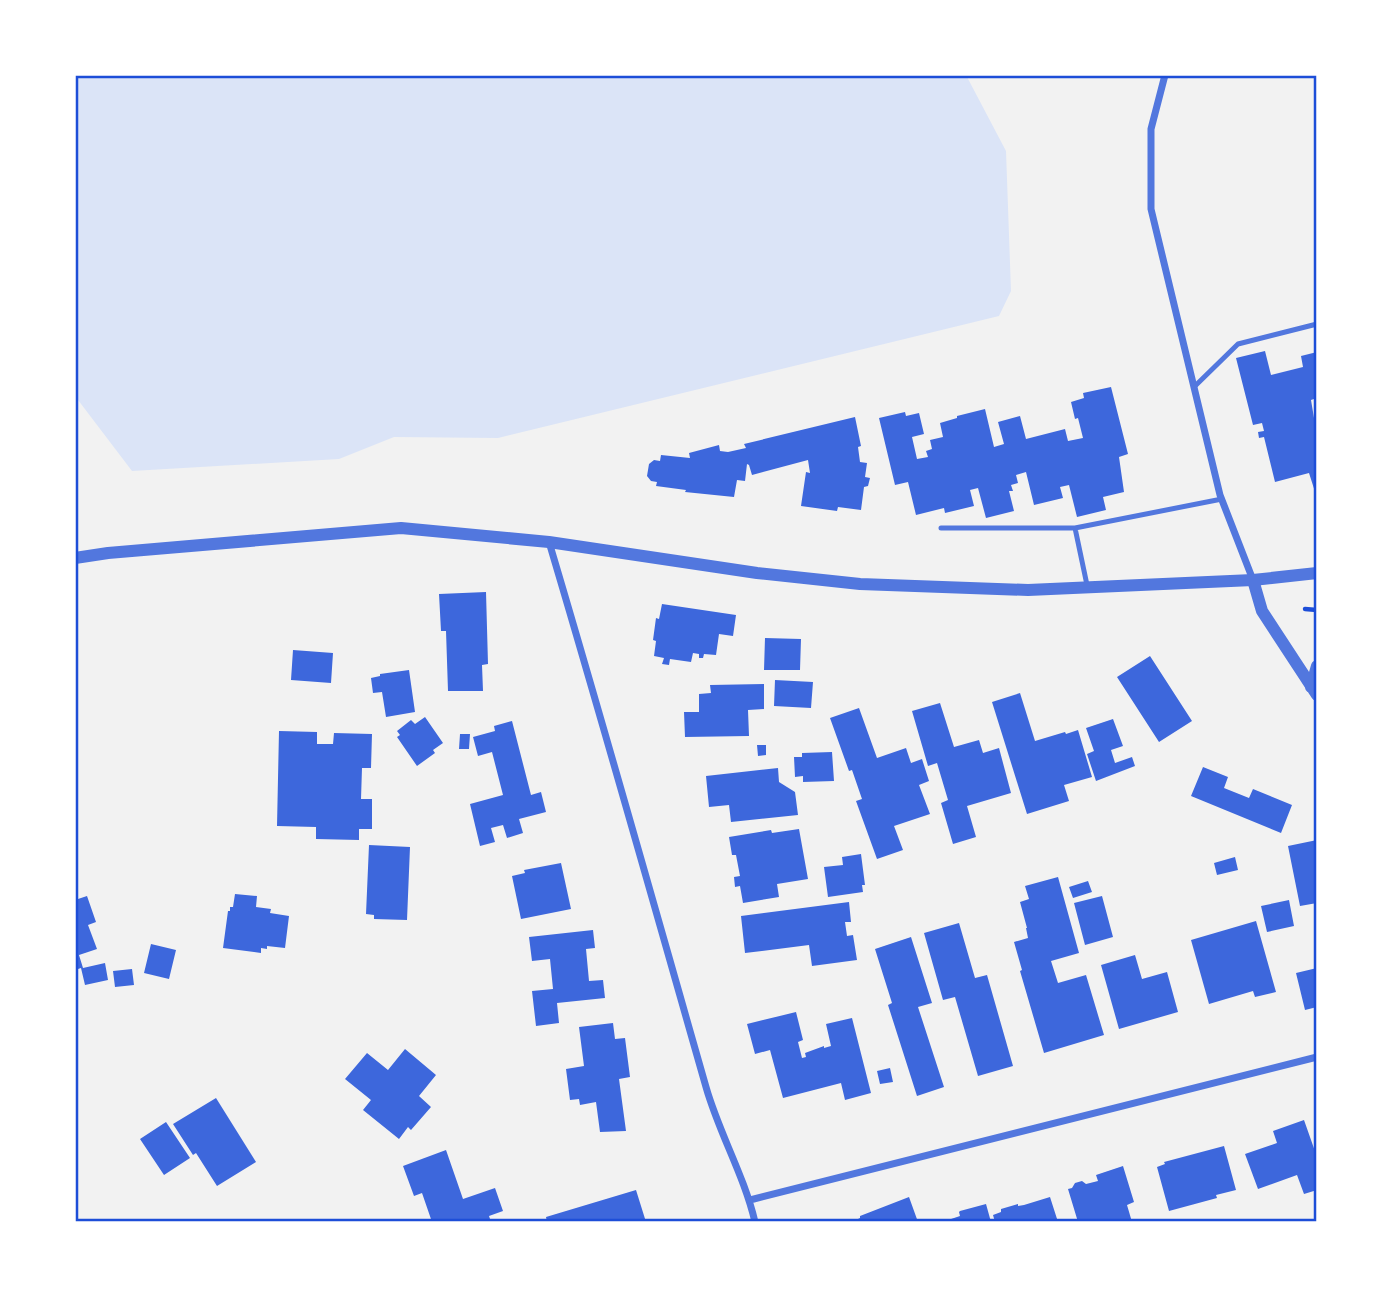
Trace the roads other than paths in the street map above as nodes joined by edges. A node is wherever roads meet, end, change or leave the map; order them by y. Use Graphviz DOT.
graph roads {
  1 [pos="1165,75"];
  2 [pos="1317,324"];
  3 [pos="1194,387"];
  4 [pos="1222,499"];
  5 [pos="941,528"];
  6 [pos="1074,528"];
  7 [pos="549,542"];
  8 [pos="75,558"];
  9 [pos="1317,573"];
  10 [pos="1253,580"];
  11 [pos="1088,588"];
  12 [pos="1317,666"];
  13 [pos="1314,691"];
  14 [pos="1317,1056"];
  15 [pos="750,1200"];
  16 [pos="755,1222"];
  1 -- 3 [label="street"];
  2 -- 3 [label="lane"];
  3 -- 4 [label="street"];
  4 -- 6 [label="lane"];
  4 -- 10 [label="street"];
  5 -- 6 [label="lane"];
  6 -- 11 [label="lane"];
  7 -- 8 [label="street"];
  7 -- 11 [label="street"];
  7 -- 15 [label="street"];
  9 -- 10 [label="street"];
  10 -- 11 [label="street"];
  10 -- 13 [label="street"];
  12 -- 13 [label="street"];
  14 -- 15 [label="street"];
  15 -- 16 [label="street"];
}
